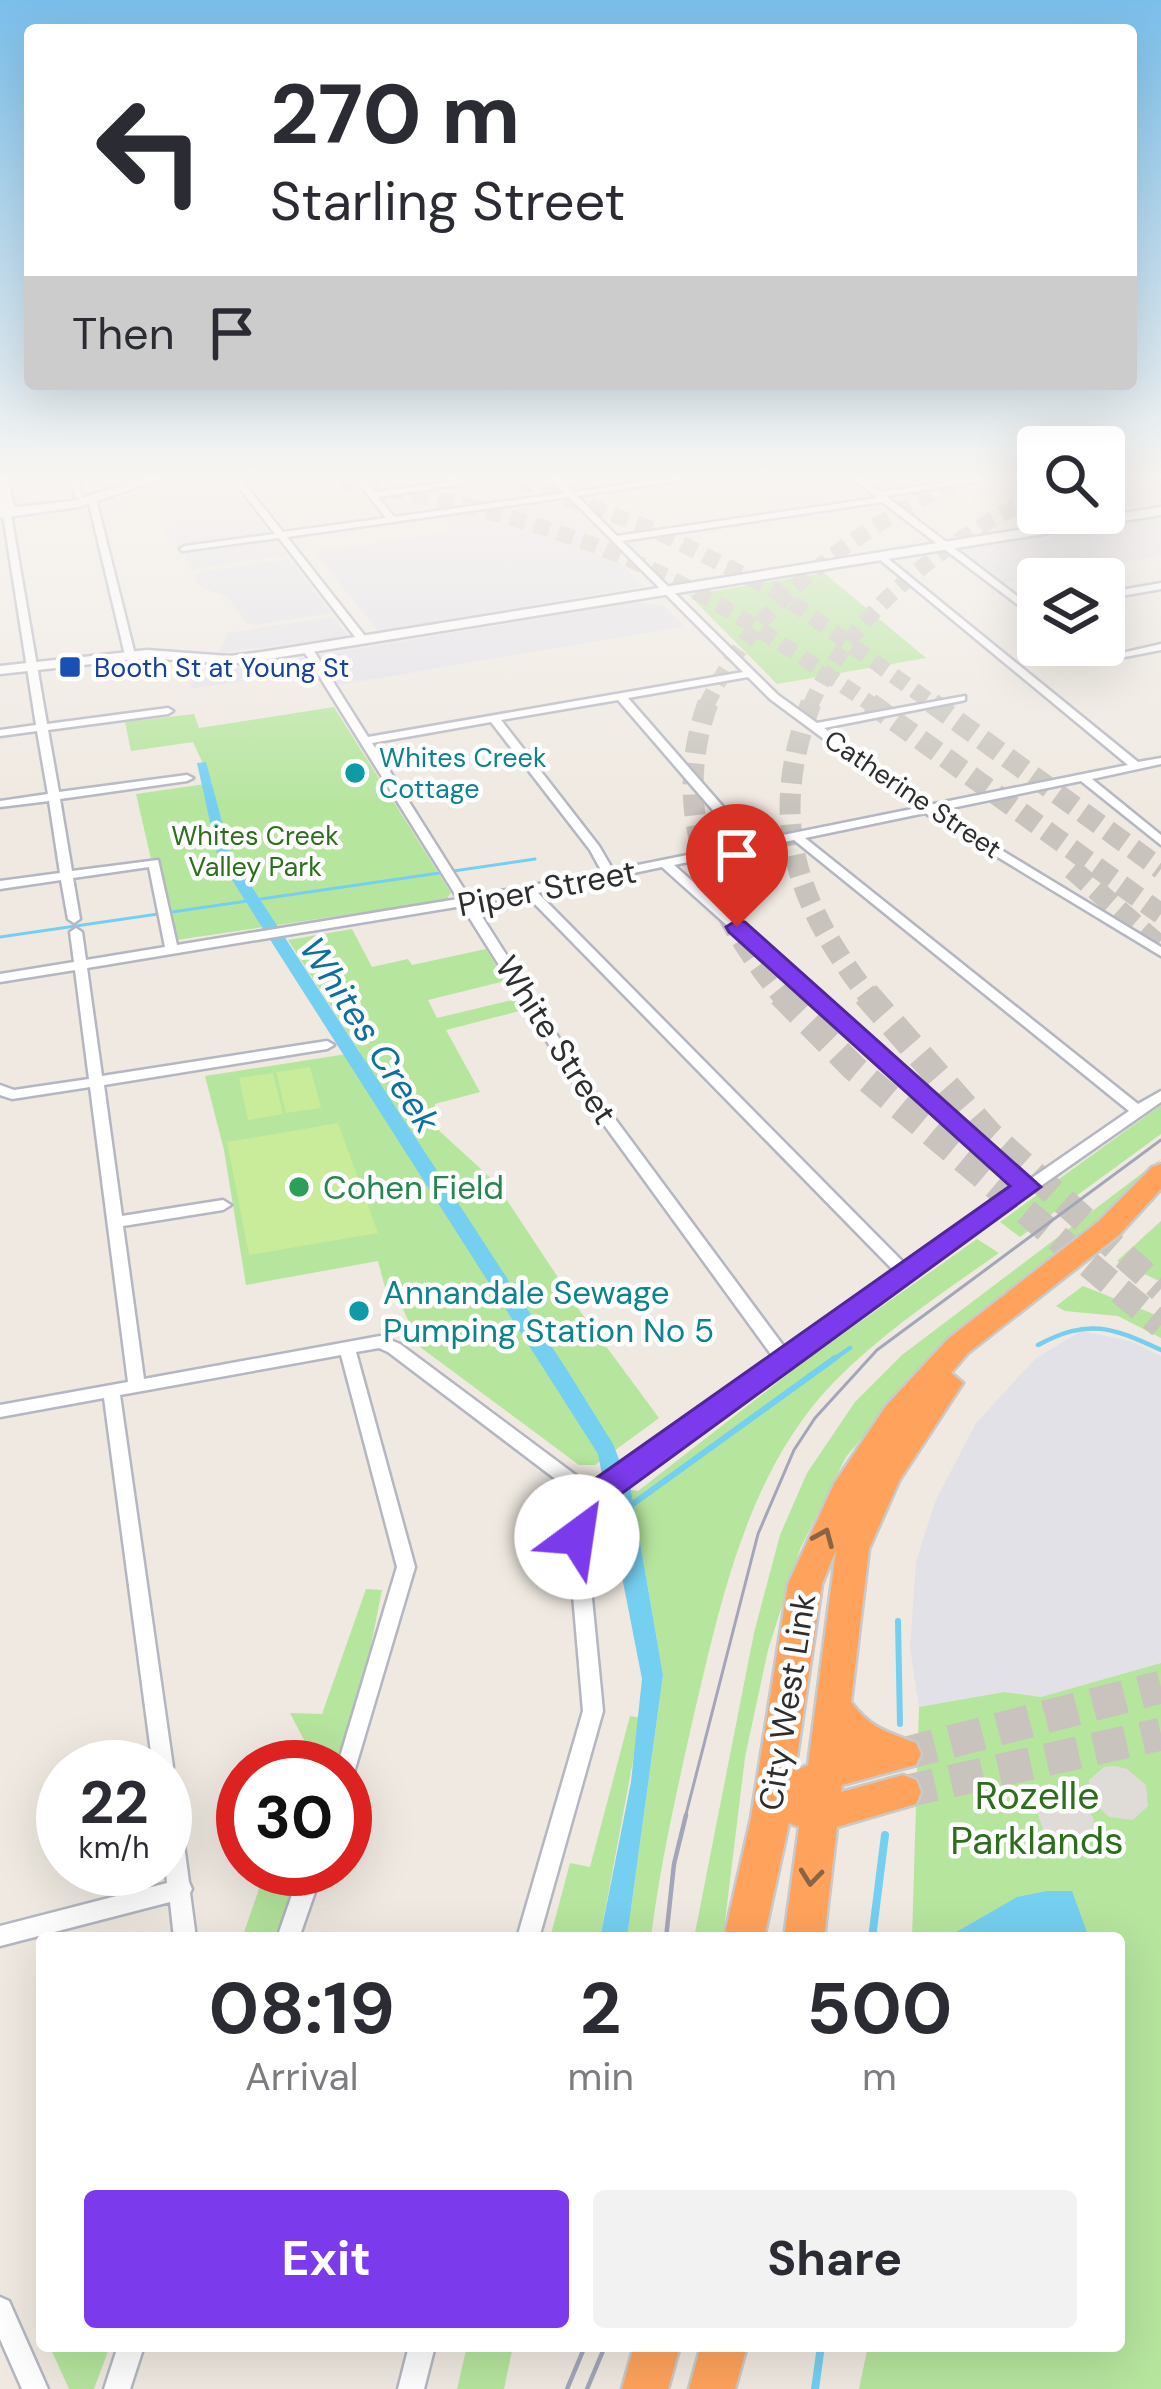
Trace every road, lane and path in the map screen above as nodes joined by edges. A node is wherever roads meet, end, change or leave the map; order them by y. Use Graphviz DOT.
graph roads {
  1 [pos="18,584"];
  2 [pos="109,584"];
  3 [pos="319,584"];
  4 [pos="659,584"];
  5 [pos="711,584"];
  6 [pos="916,584"];
  7 [pos="1161,586"];
  8 [pos="666,592"];
  9 [pos="1125,592"];
  10 [pos="634,597"];
  11 [pos="684,610"];
  12 [pos="363,640"];
  13 [pos="1161,647"];
  14 [pos="308,650"];
  15 [pos="1125,654"];
  16 [pos="130,656"];
  17 [pos="31,667"];
  18 [pos="0,670"];
  19 [pos="747,674"];
  20 [pos="621,697"];
  21 [pos="961,698"];
  22 [pos="168,711"];
  23 [pos="494,718"];
  24 [pos="815,727"];
  25 [pos="43,728"];
  26 [pos="0,734"];
  27 [pos="364,741"];
  28 [pos="1161,761"];
  29 [pos="1136,766"];
  30 [pos="1083,777"];
  31 [pos="187,778"];
  32 [pos="53,797"];
  33 [pos="0,804"];
  34 [pos="928,810"];
  35 [pos="797,837"];
  36 [pos="1161,841"];
  37 [pos="751,847"];
  38 [pos="668,865"];
  39 [pos="67,876"];
  40 [pos="610,876"];
  41 [pos="0,885"];
  42 [pos="530,891"];
  43 [pos="469,903"];
  44 [pos="172,951"];
  45 [pos="1161,952"];
  46 [pos="81,965"];
  47 [pos="0,978"];
  48 [pos="327,1045"];
  49 [pos="98,1082"];
  50 [pos="0,1089"];
  51 [pos="1161,1095"];
  52 [pos="1138,1111"];
  53 [pos="1161,1174"];
  54 [pos="1028,1187"];
  55 [pos="1161,1202"];
  56 [pos="223,1204"];
  57 [pos="117,1222"];
  58 [pos="905,1273"];
  59 [pos="346,1348"];
  60 [pos="782,1358"];
  61 [pos="137,1386"];
  62 [pos="111,1391"];
  63 [pos="0,1411"];
  64 [pos="598,1494"];
  65 [pos="831,1700"];
  66 [pos="160,1740"];
  67 [pos="355,1740"];
  68 [pos="823,1774"];
  69 [pos="903,1792"];
  70 [pos="788,1801"];
  71 [pos="154,1896"];
  72 [pos="182,1896"];
  73 [pos="302,1896"];
  74 [pos="185,1932"];
  75 [pos="289,1932"];
  76 [pos="530,1932"];
  77 [pos="746,1932"];
  78 [pos="803,1932"];
  79 [pos="0,1936"];
  80 [pos="0,2310"];
  81 [pos="128,2352"];
  82 [pos="420,2352"];
  83 [pos="655,2352"];
  84 [pos="722,2352"];
  85 [pos="35,2389"];
  86 [pos="117,2389"];
  87 [pos="411,2389"];
  88 [pos="645,2389"];
  89 [pos="712,2389"];
  1 -- 17 [label="street"];
  2 -- 16 [label="street"];
  3 -- 12 [label="street"];
  4 -- 8 [label="street, Catherine Street"];
  5 -- 8 [label="main road"];
  6 -- 29 [label="street"];
  7 -- 9 [label="street"];
  8 -- 10 [label="main road"];
  8 -- 11 [label="street, Catherine Street"];
  10 -- 11 [label="street"];
  10 -- 12 [label="main road"];
  11 -- 19 [label="street, Catherine Street"];
  12 -- 14 [label="main road"];
  13 -- 15 [label="street"];
  14 -- 16 [label="main road"];
  14 -- 27 [label="street, White Street"];
  16 -- 17 [label="main road"];
  17 -- 18 [label="main road"];
  17 -- 25 [label="street"];
  19 -- 20 [label="street"];
  19 -- 24 [label="street, Catherine Street"];
  20 -- 23 [label="street"];
  20 -- 37 [label="street"];
  21 -- 24 [label="street"];
  22 -- 25 [label="street"];
  23 -- 27 [label="street"];
  23 -- 40 [label="street"];
  24 -- 34 [label="street, Catherine Street"];
  25 -- 26 [label="street"];
  25 -- 32 [label="street"];
  27 -- 43 [label="street, White Street"];
  28 -- 29 [label="street, Piper Street"];
  29 -- 30 [label="street, Piper Street"];
  30 -- 34 [label="street, Piper Street"];
  30 -- 36 [label="street"];
  31 -- 32 [label="street"];
  32 -- 33 [label="street"];
  32 -- 39 [label="street"];
  34 -- 35 [label="street, Piper Street"];
  34 -- 45 [label="street, Catherine Street"];
  35 -- 37 [label="street, Piper Street"];
  35 -- 52 [label="street"];
  37 -- 38 [label="street, Piper Street"];
  38 -- 40 [label="street, Piper Street"];
  38 -- 54 [label="street"];
  39 -- 41 [label="street"];
  39 -- 44 [label="street"];
  39 -- 46 [label="street"];
  40 -- 42 [label="street, Piper Street"];
  42 -- 43 [label="street, Piper Street"];
  42 -- 58 [label="street"];
  43 -- 44 [label="street, Piper Street"];
  43 -- 60 [label="street, White Street"];
  44 -- 46 [label="street, Piper Street"];
  46 -- 47 [label="street, Piper Street"];
  46 -- 49 [label="street"];
  48 -- 49 [label="street"];
  49 -- 50 [label="street"];
  49 -- 57 [label="street"];
  51 -- 52 [label="street"];
  52 -- 54 [label="street"];
  70 -- 53 [label="highway, City West Link, one-way"];
  54 -- 58 [label="street"];
  55 -- 65 [label="highway, City West Link"];
  56 -- 57 [label="street"];
  57 -- 61 [label="street"];
  58 -- 60 [label="street"];
  59 -- 61 [label="street"];
  59 -- 64 [label="street"];
  59 -- 67 [label="street"];
  60 -- 64 [label="street"];
  61 -- 62 [label="street"];
  62 -- 63 [label="street"];
  62 -- 66 [label="street"];
  64 -- 76 [label="street"];
  65 -- 68 [label="highway, City West Link"];
  65 -- 68 [label="highway"];
  68 -- 70 [label="highway, City West Link"];
  69 -- 70 [label="highway"];
  70 -- 77 [label="highway, City West Link"];
  70 -- 78 [label="highway, City West Link, one-way"];
  71 -- 79 [label="street"];
  72 -- 74 [label="street"];
  73 -- 75 [label="street"];
  80 -- 85 [label="street"];
  81 -- 86 [label="street"];
  82 -- 87 [label="street"];
  83 -- 88 [label="highway"];
  84 -- 89 [label="highway"];
}
